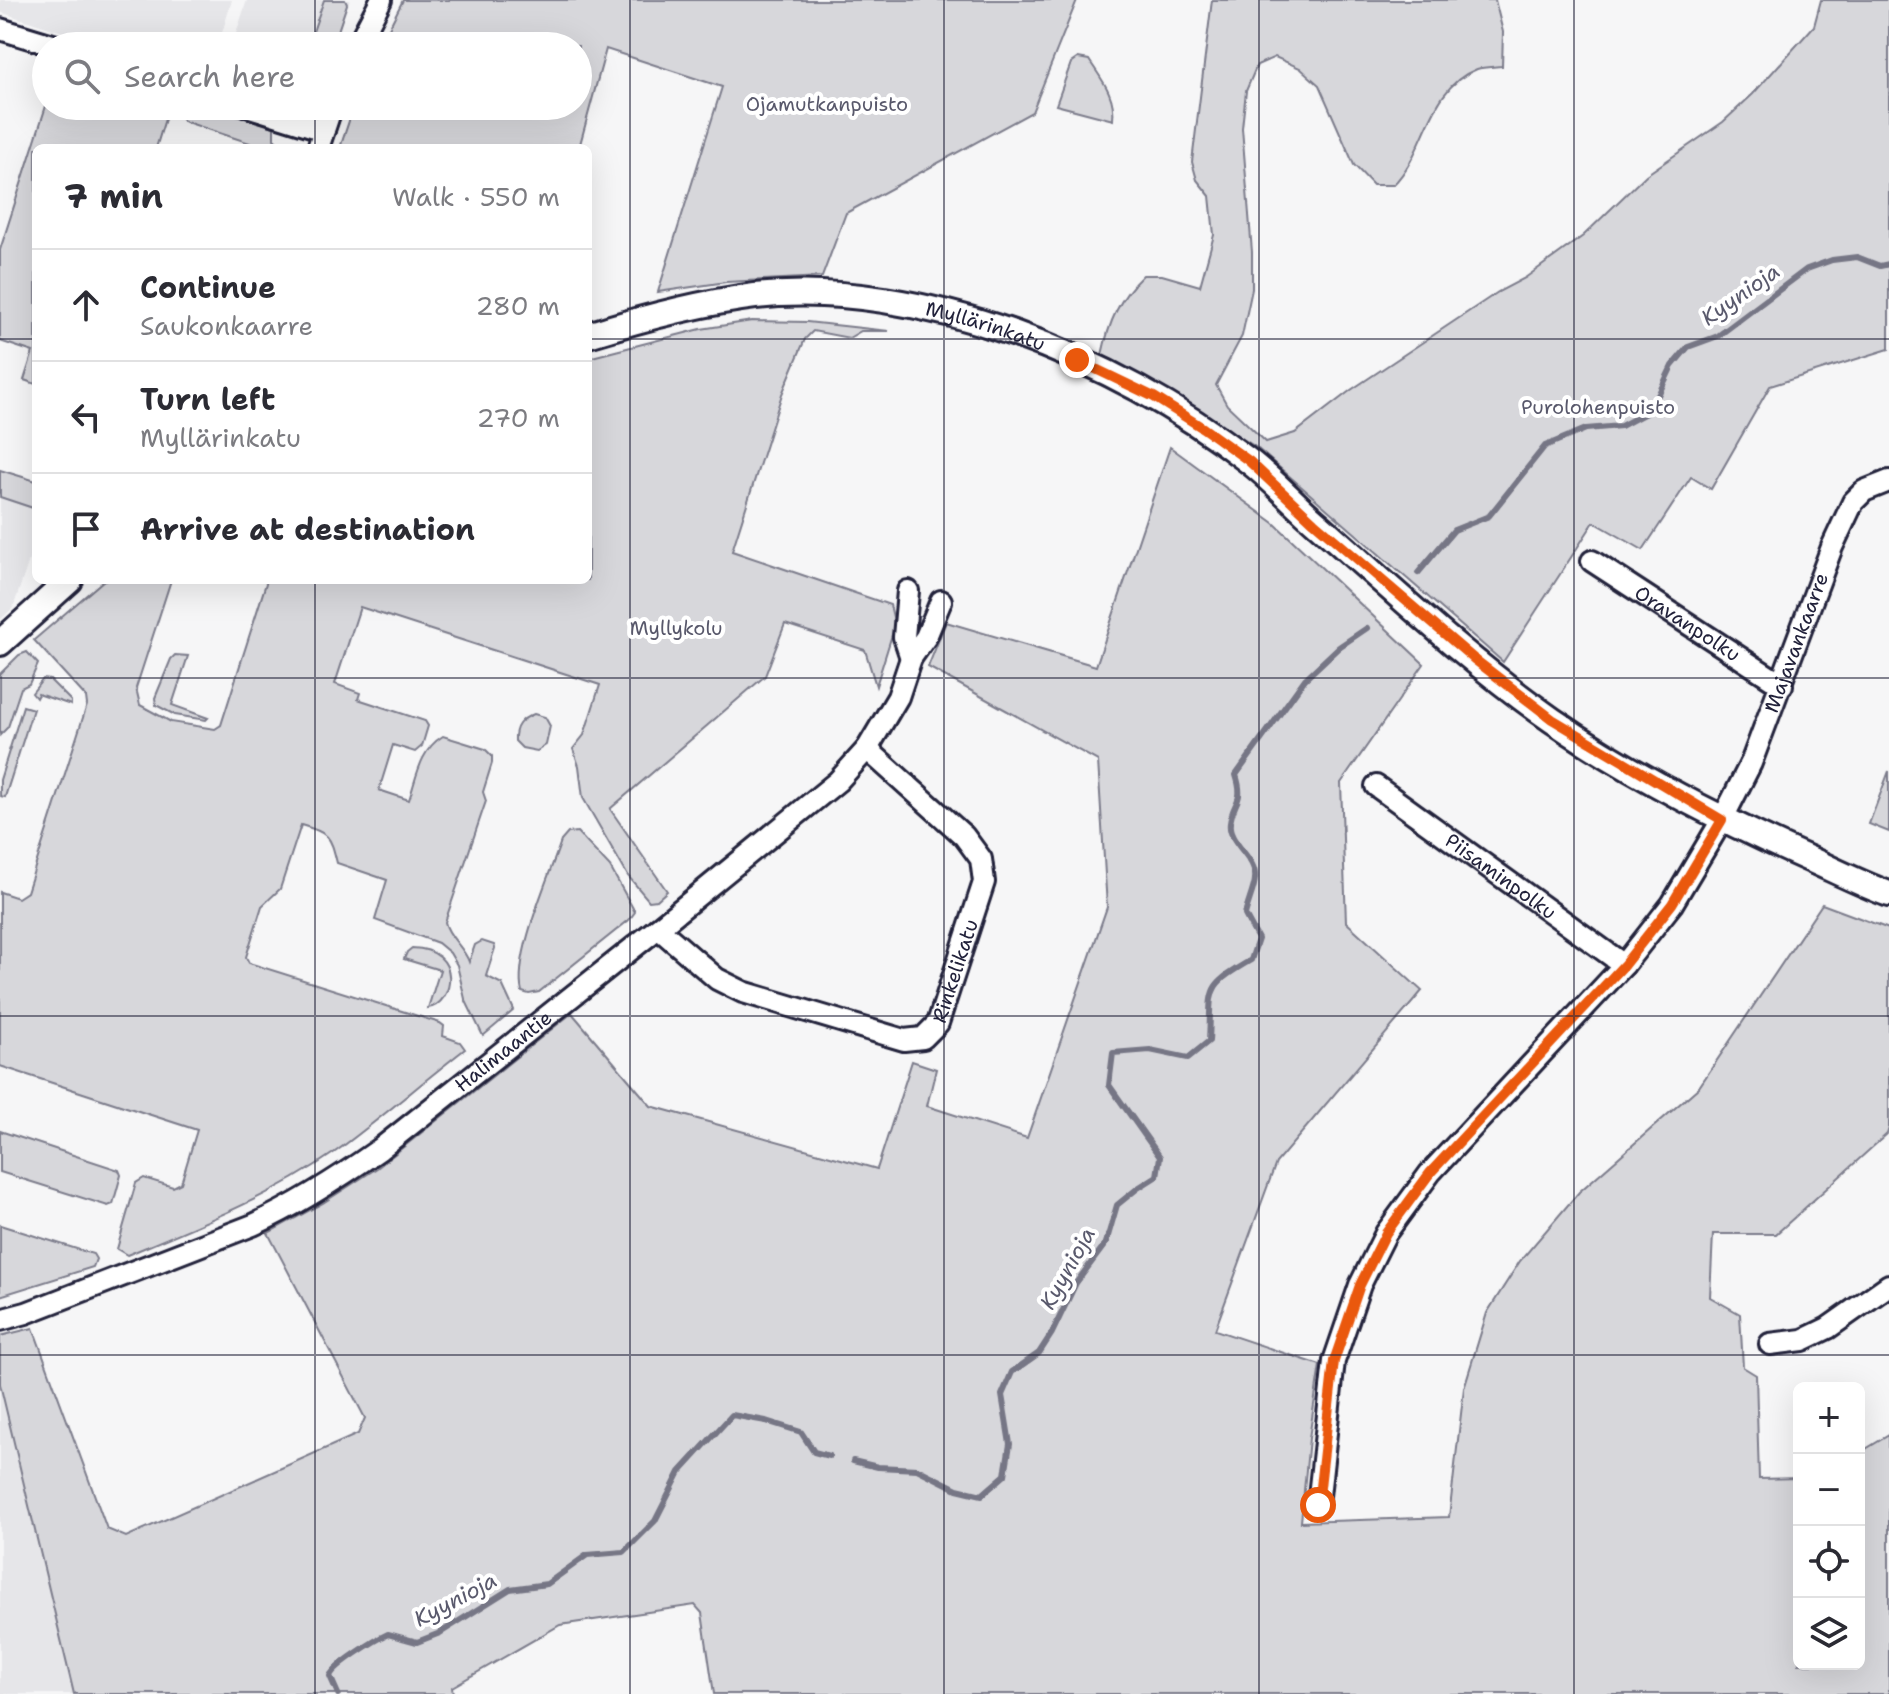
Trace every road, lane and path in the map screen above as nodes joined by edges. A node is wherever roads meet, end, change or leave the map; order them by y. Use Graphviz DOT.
graph roads {
  1 [pos="381,0"];
  2 [pos="0,29"];
  3 [pos="364,32"];
  4 [pos="32,39"];
  5 [pos="278,120"];
  6 [pos="327,120"];
  7 [pos="321,139"];
  8 [pos="592,334"];
  9 [pos="1889,481"];
  10 [pos="1592,561"];
  11 [pos="66,584"];
  12 [pos="908,591"];
  13 [pos="941,601"];
  14 [pos="0,643"];
  15 [pos="911,658"];
  16 [pos="1782,685"];
  17 [pos="867,749"];
  18 [pos="1376,786"];
  19 [pos="1722,820"];
  20 [pos="1889,894"];
  21 [pos="658,928"];
  22 [pos="1624,965"];
  23 [pos="1889,1285"];
  24 [pos="0,1320"];
  25 [pos="1770,1344"];
  26 [pos="1318,1505"];
  1 -- 3 [label="street"];
  2 -- 4 [label="street"];
  5 -- 7 [label="street"];
  6 -- 7 [label="street"];
  8 -- 19 [label="street, Myllärinkatu"];
  9 -- 16 [label="street, Majavankaarre"];
  10 -- 16 [label="street, Oravanpolku"];
  11 -- 14 [label="street"];
  12 -- 15 [label="street, Halimaantie"];
  13 -- 15 [label="street, Halimaantie"];
  15 -- 17 [label="street, Halimaantie"];
  16 -- 19 [label="street, Majavankaarre"];
  17 -- 21 [label="street, Halimaantie"];
  17 -- 21 [label="street, Rinkelikatu"];
  18 -- 22 [label="street, Piisaminpolku"];
  19 -- 20 [label="street, Myllärinkatu"];
  19 -- 22 [label="street, Majavankaarre"];
  21 -- 24 [label="street, Halimaantie"];
  22 -- 26 [label="street, Majavankaarre"];
  23 -- 25 [label="street"];
}
